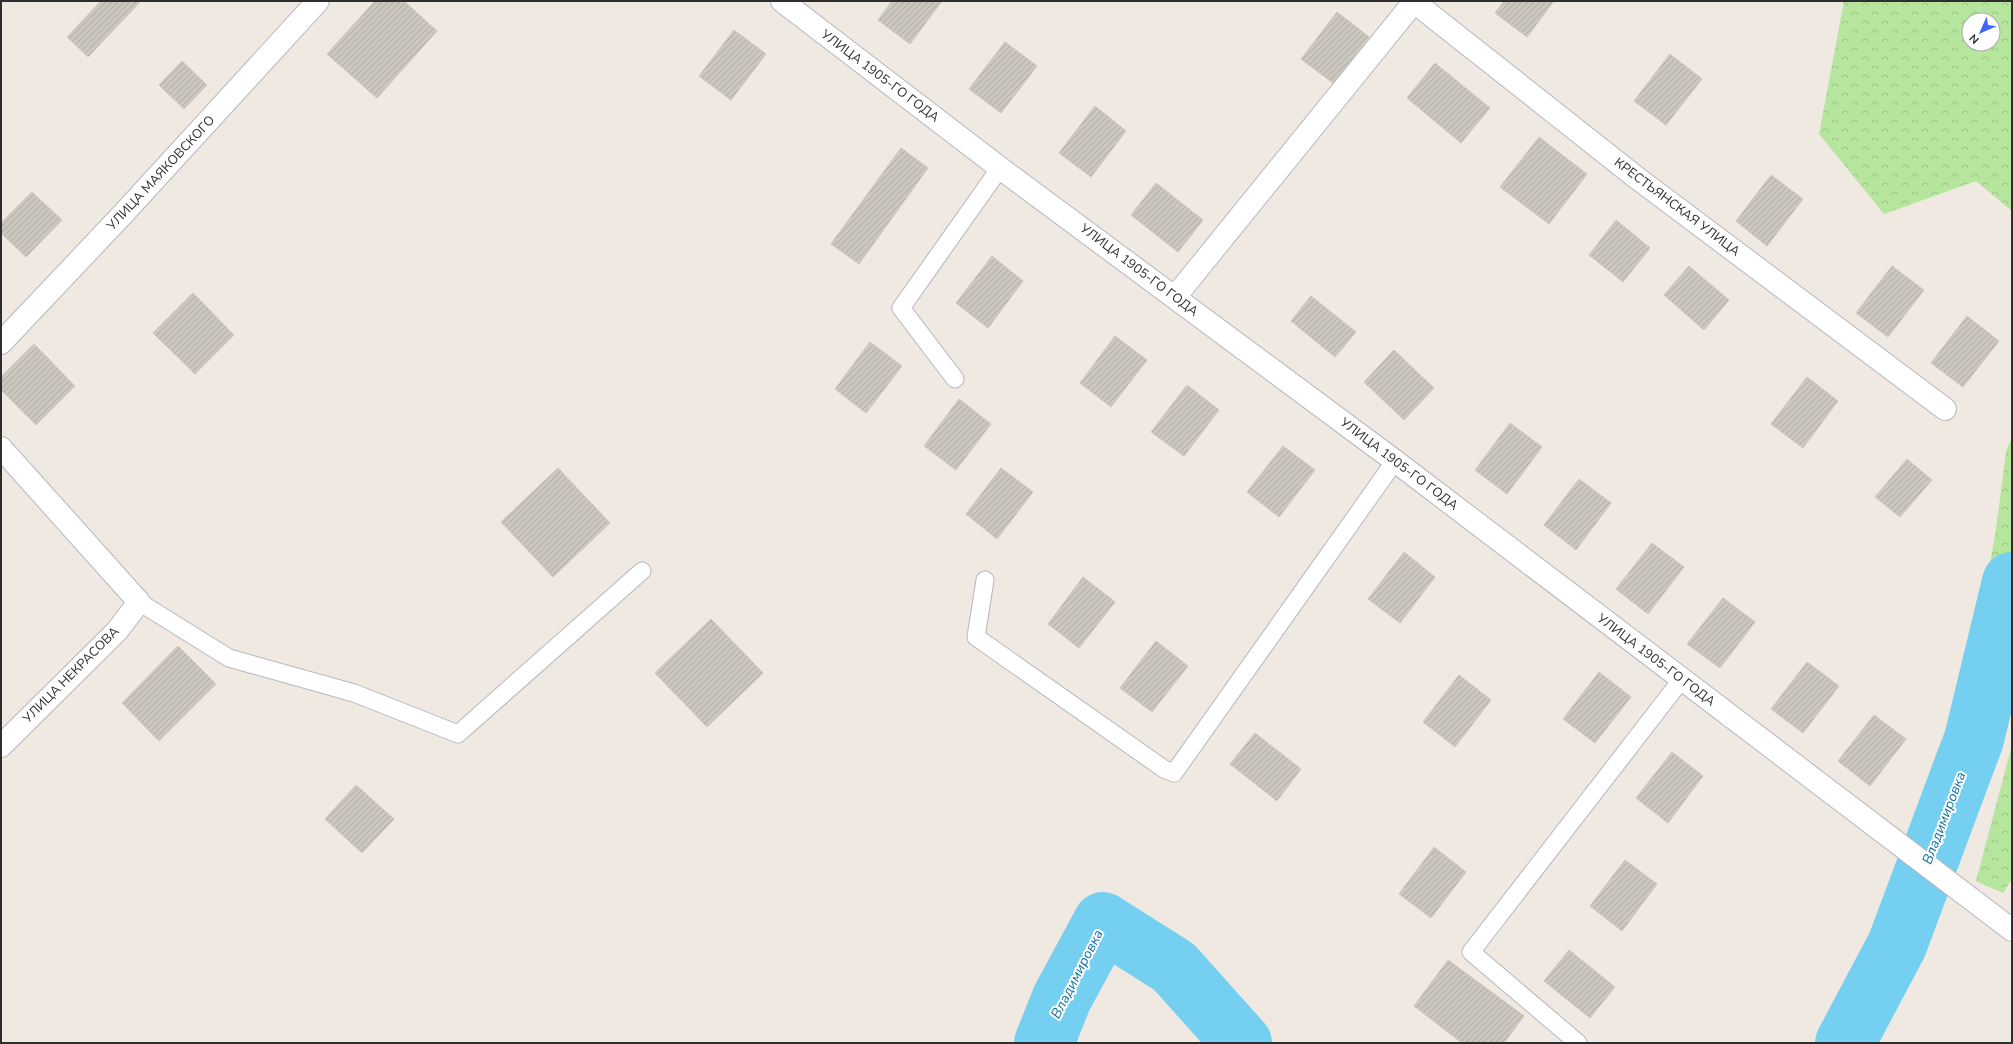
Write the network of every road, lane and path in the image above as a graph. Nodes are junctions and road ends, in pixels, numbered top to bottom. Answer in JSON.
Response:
{"nodes":[{"id":1,"x":318,"y":1,"type":"edge"},
{"id":2,"x":782,"y":1,"type":"edge"},
{"id":3,"x":1414,"y":1,"type":"edge"},
{"id":4,"x":1000,"y":168,"type":"junction"},
{"id":5,"x":1175,"y":297,"type":"junction"},
{"id":6,"x":1,"y":343,"type":"edge"},
{"id":7,"x":955,"y":379,"type":"dead end"},
{"id":8,"x":1945,"y":409,"type":"dead end"},
{"id":9,"x":1,"y":448,"type":"edge"},
{"id":10,"x":1395,"y":461,"type":"junction"},
{"id":11,"x":642,"y":571,"type":"dead end"},
{"id":12,"x":985,"y":580,"type":"dead end"},
{"id":13,"x":139,"y":602,"type":"junction"},
{"id":14,"x":1682,"y":679,"type":"junction"},
{"id":15,"x":1,"y":746,"type":"edge"},
{"id":16,"x":2012,"y":930,"type":"edge"},
{"id":17,"x":1578,"y":1043,"type":"edge"}],
"edges":[{"from":1,"to":6,"type":"street","name":"УЛИЦА МАЯКОВСКОГО"},
{"from":2,"to":4,"type":"street","name":"УЛИЦА 1905-ГО ГОДА"},
{"from":3,"to":5,"type":"street"},
{"from":3,"to":8,"type":"street","name":"КРЕСТЬЯНСКАЯ УЛИЦА"},
{"from":4,"to":5,"type":"street","name":"УЛИЦА 1905-ГО ГОДА"},
{"from":4,"to":7,"type":"lane"},
{"from":5,"to":10,"type":"street","name":"УЛИЦА 1905-ГО ГОДА"},
{"from":9,"to":13,"type":"street"},
{"from":10,"to":12,"type":"lane"},
{"from":10,"to":14,"type":"street","name":"УЛИЦА 1905-ГО ГОДА"},
{"from":11,"to":13,"type":"lane"},
{"from":13,"to":15,"type":"street","name":"УЛИЦА НЕКРАСОВА"},
{"from":14,"to":16,"type":"street","name":"УЛИЦА 1905-ГО ГОДА"},
{"from":14,"to":17,"type":"lane"}]}
